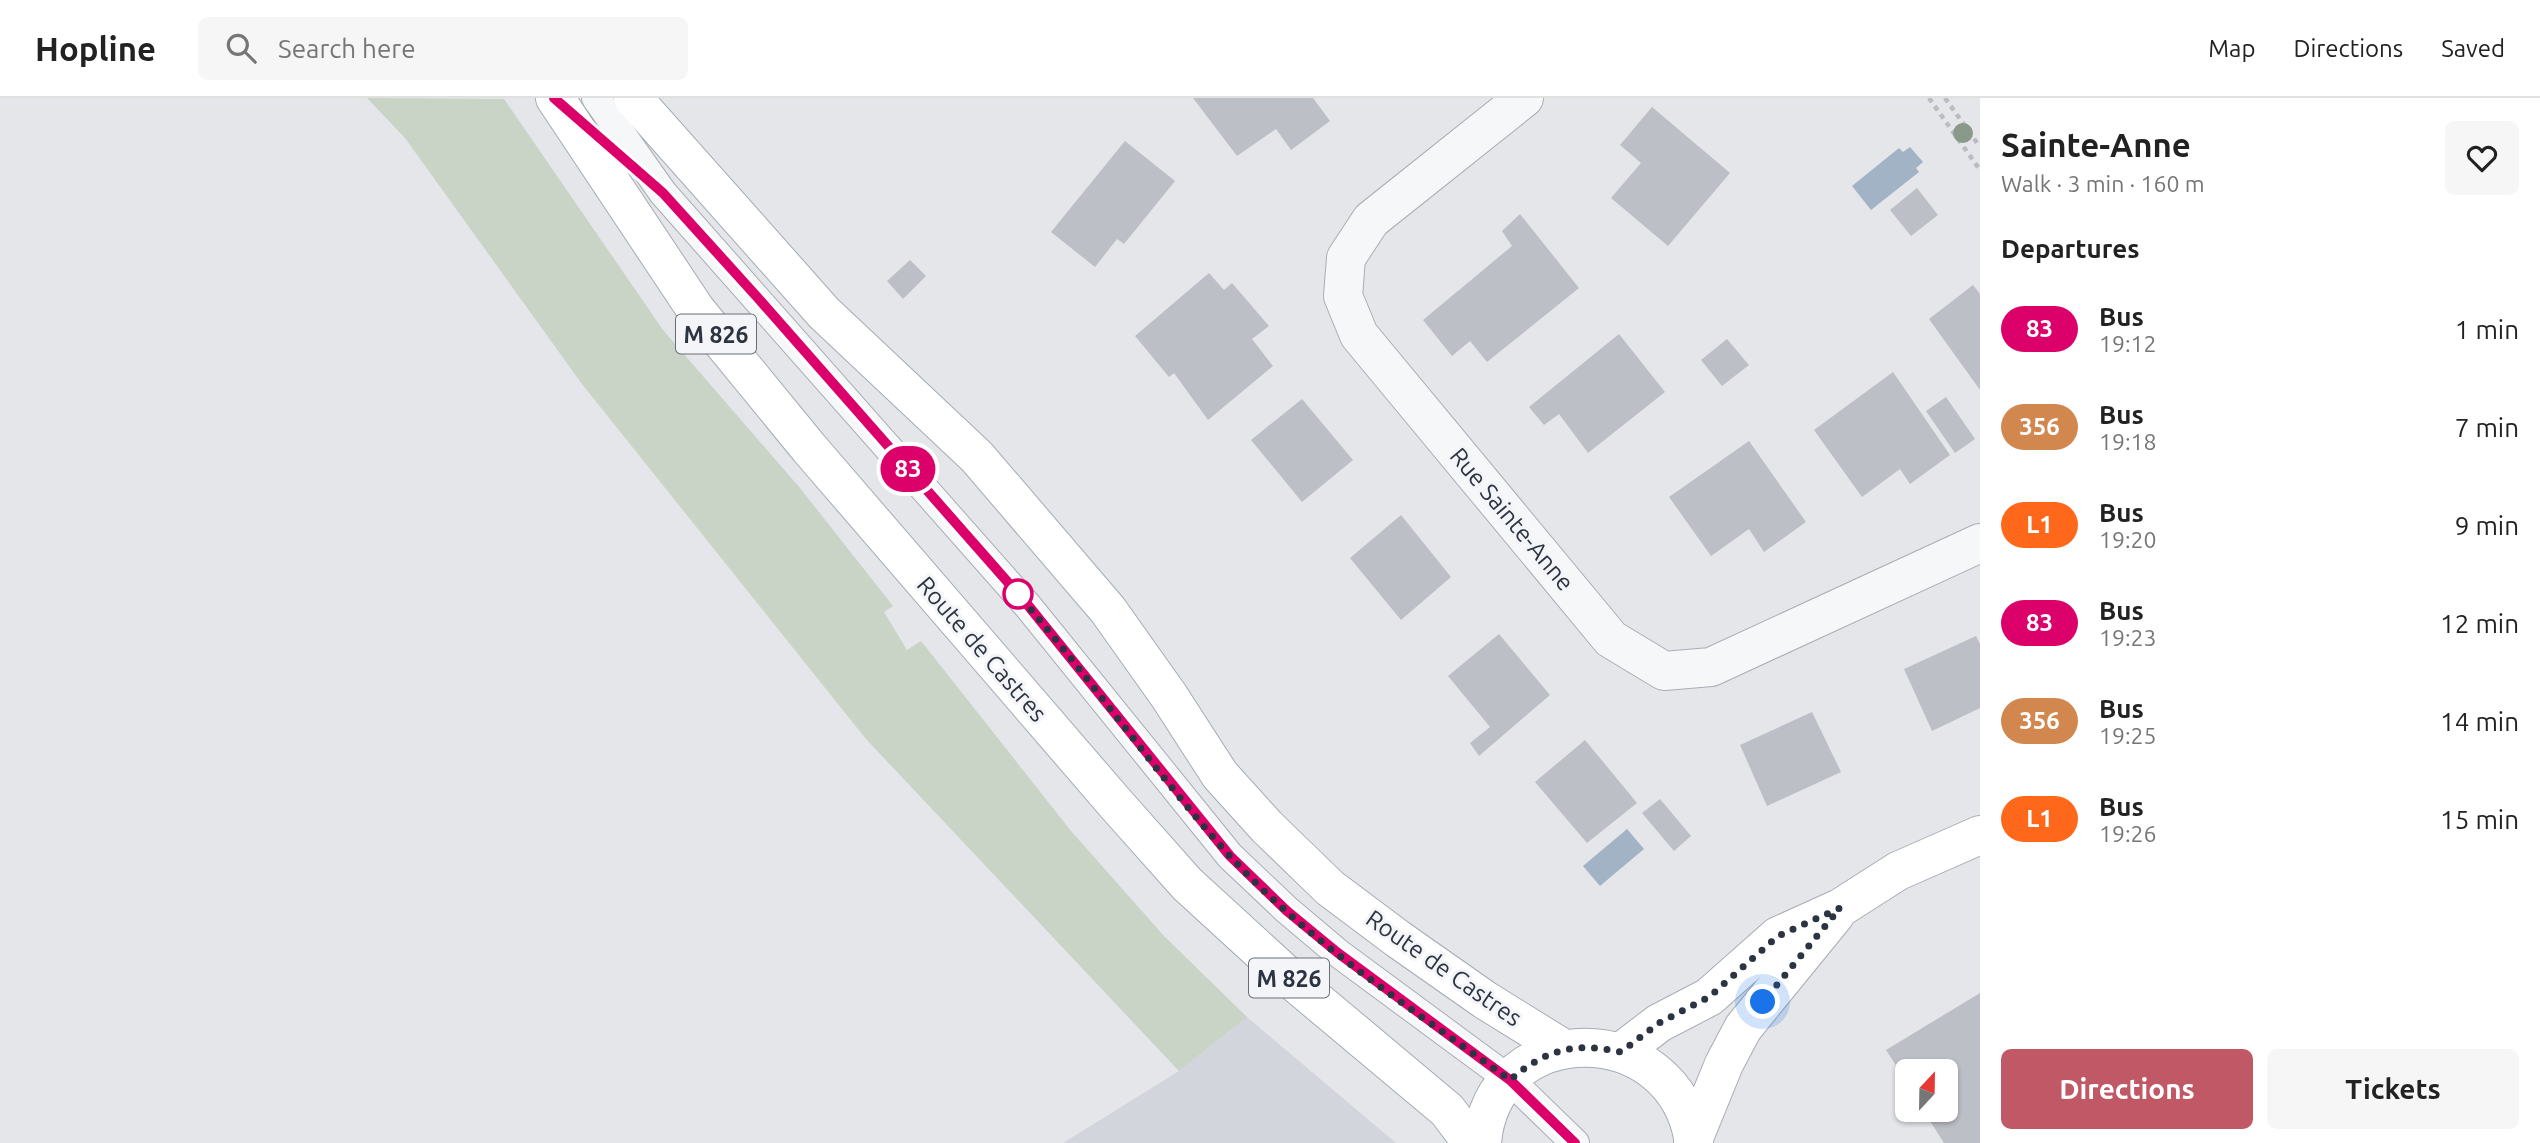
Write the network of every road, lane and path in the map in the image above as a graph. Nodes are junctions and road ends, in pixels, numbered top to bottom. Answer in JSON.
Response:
{"nodes":[{"id":1,"x":596,"y":98,"type":"edge"},
{"id":2,"x":634,"y":98,"type":"edge"},
{"id":3,"x":1524,"y":98,"type":"edge"},
{"id":4,"x":1929,"y":98,"type":"edge"},
{"id":5,"x":1945,"y":98,"type":"edge"},
{"id":6,"x":555,"y":99,"type":"edge"},
{"id":7,"x":1980,"y":147,"type":"edge"},
{"id":8,"x":1980,"y":170,"type":"edge"},
{"id":9,"x":663,"y":193,"type":"junction"},
{"id":10,"x":1980,"y":543,"type":"edge"},
{"id":11,"x":1980,"y":835,"type":"edge"},
{"id":12,"x":1840,"y":908,"type":"junction"},
{"id":13,"x":1564,"y":1049,"type":"junction"},
{"id":14,"x":1621,"y":1052,"type":"junction"},
{"id":15,"x":1510,"y":1080,"type":"junction"},
{"id":16,"x":1693,"y":1142,"type":"edge"},
{"id":17,"x":1472,"y":1143,"type":"edge"},
{"id":18,"x":1482,"y":1143,"type":"edge"},
{"id":19,"x":1575,"y":1143,"type":"edge"}],
"edges":[{"from":1,"to":9,"type":"lane"},
{"from":2,"to":13,"type":"main road","name":"Route de Castres"},
{"from":3,"to":10,"type":"street","name":"Rue Sainte-Anne"},
{"from":4,"to":8,"type":"path"},
{"from":5,"to":7,"type":"path"},
{"from":6,"to":9,"type":"lane"},
{"from":6,"to":17,"type":"main road","name":"Route de Castres","number":"M 826"},
{"from":9,"to":15,"type":"lane"},
{"from":11,"to":12,"type":"main road"},
{"from":12,"to":14,"type":"main road"},
{"from":12,"to":16,"type":"main road"},
{"from":13,"to":14,"type":"main road"},
{"from":13,"to":15,"type":"main road"},
{"from":14,"to":16,"type":"main road"},
{"from":15,"to":18,"type":"main road"},
{"from":15,"to":19,"type":"lane"}]}
